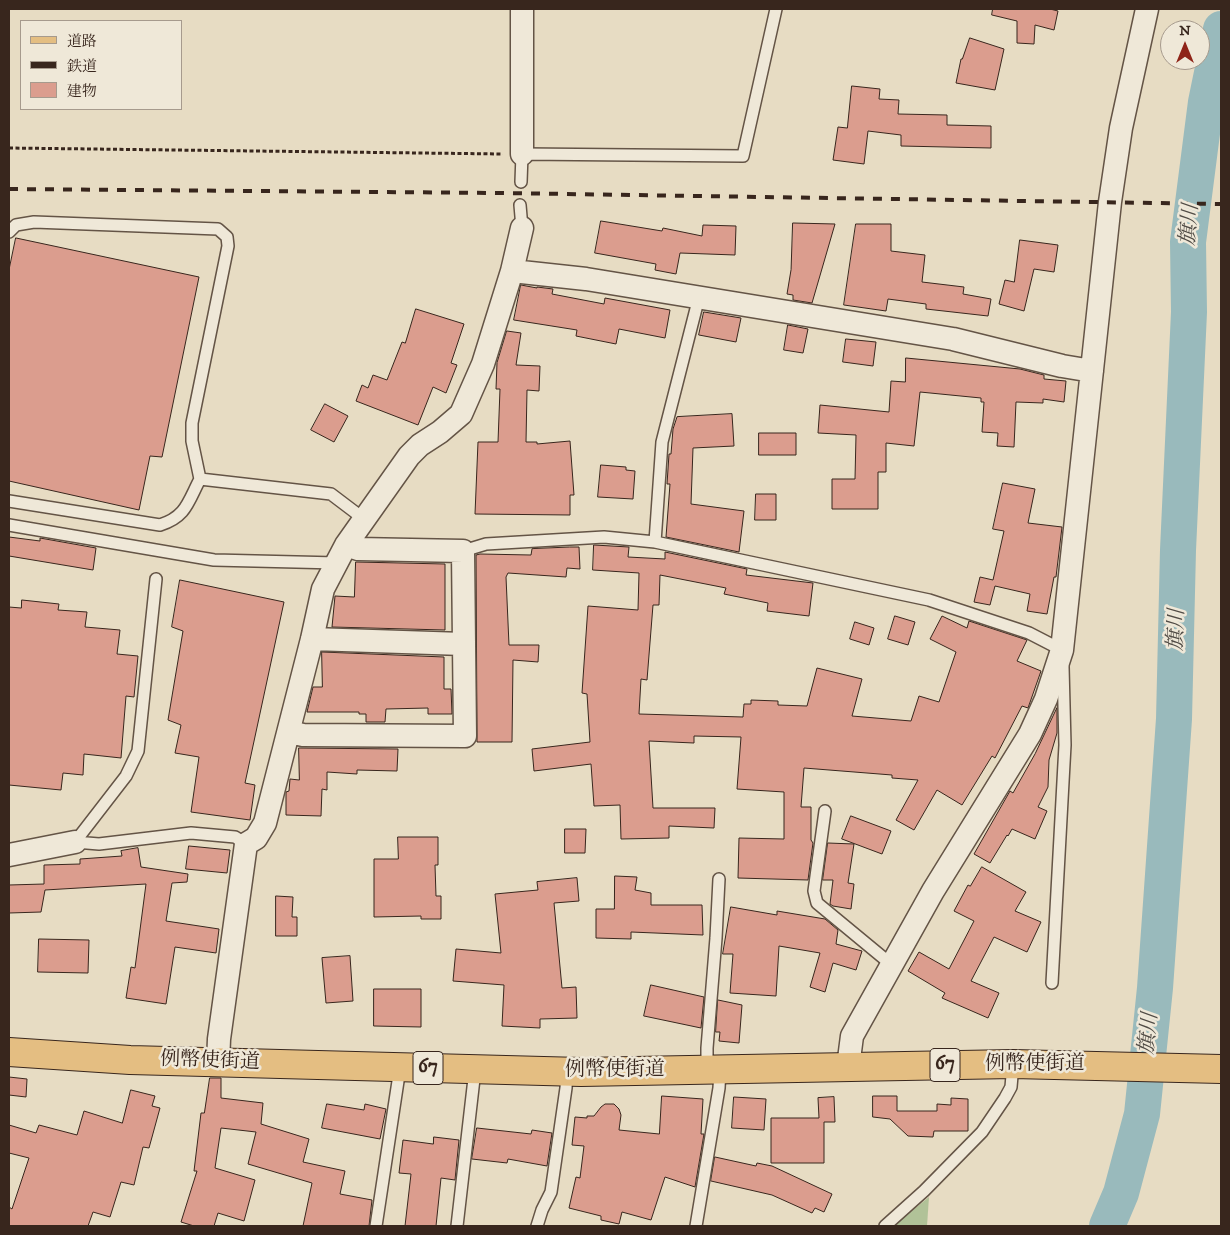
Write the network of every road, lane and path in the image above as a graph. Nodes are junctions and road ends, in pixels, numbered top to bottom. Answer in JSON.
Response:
{"nodes":[{"id":1,"x":522,"y":9,"type":"edge"},
{"id":2,"x":776,"y":9,"type":"edge"},
{"id":3,"x":1147,"y":9,"type":"edge"},
{"id":4,"x":9,"y":148,"type":"edge"},
{"id":5,"x":522,"y":154,"type":"junction"},
{"id":6,"x":521,"y":182,"type":"dead end"},
{"id":7,"x":520,"y":205,"type":"dead end"},
{"id":8,"x":522,"y":228,"type":"joint"},
{"id":9,"x":9,"y":232,"type":"edge"},
{"id":10,"x":512,"y":271,"type":"junction"},
{"id":11,"x":699,"y":297,"type":"junction"},
{"id":12,"x":1092,"y":371,"type":"junction"},
{"id":13,"x":200,"y":479,"type":"junction"},
{"id":14,"x":9,"y":501,"type":"edge"},
{"id":15,"x":364,"y":519,"type":"junction"},
{"id":16,"x":9,"y":525,"type":"edge"},
{"id":17,"x":655,"y":542,"type":"junction"},
{"id":18,"x":462,"y":551,"type":"junction"},
{"id":19,"x":342,"y":554,"type":"junction"},
{"id":20,"x":156,"y":579,"type":"dead end"},
{"id":21,"x":312,"y":639,"type":"junction"},
{"id":22,"x":463,"y":644,"type":"junction"},
{"id":23,"x":1062,"y":650,"type":"junction"},
{"id":24,"x":289,"y":732,"type":"junction"},
{"id":25,"x":825,"y":811,"type":"dead end"},
{"id":26,"x":75,"y":842,"type":"junction"},
{"id":27,"x":246,"y":844,"type":"junction"},
{"id":28,"x":9,"y":855,"type":"edge"},
{"id":29,"x":719,"y":879,"type":"dead end"},
{"id":30,"x":892,"y":966,"type":"junction"},
{"id":31,"x":1052,"y":983,"type":"dead end"},
{"id":32,"x":9,"y":1052,"type":"edge"},
{"id":33,"x":218,"y":1062,"type":"junction"},
{"id":34,"x":1013,"y":1064,"type":"junction"},
{"id":35,"x":848,"y":1067,"type":"junction"},
{"id":36,"x":400,"y":1068,"type":"junction"},
{"id":37,"x":1221,"y":1069,"type":"edge"},
{"id":38,"x":475,"y":1070,"type":"junction"},
{"id":39,"x":714,"y":1070,"type":"junction"},
{"id":40,"x":567,"y":1071,"type":"junction"},
{"id":41,"x":376,"y":1226,"type":"edge"},
{"id":42,"x":457,"y":1226,"type":"edge"},
{"id":43,"x":537,"y":1226,"type":"edge"},
{"id":44,"x":696,"y":1226,"type":"edge"},
{"id":45,"x":885,"y":1226,"type":"edge"}],
"edges":[{"from":1,"to":5,"type":"street"},
{"from":2,"to":5,"type":"lane"},
{"from":3,"to":12,"type":"street"},
{"from":4,"to":5,"type":"path"},
{"from":5,"to":6,"type":"lane"},
{"from":7,"to":8,"type":"lane"},
{"from":8,"to":10,"type":"street"},
{"from":9,"to":13,"type":"lane"},
{"from":10,"to":11,"type":"street"},
{"from":10,"to":15,"type":"street"},
{"from":11,"to":12,"type":"street"},
{"from":11,"to":17,"type":"lane"},
{"from":12,"to":23,"type":"street"},
{"from":13,"to":14,"type":"lane"},
{"from":13,"to":15,"type":"lane"},
{"from":15,"to":19,"type":"street"},
{"from":16,"to":19,"type":"lane"},
{"from":17,"to":18,"type":"lane"},
{"from":17,"to":23,"type":"lane"},
{"from":18,"to":19,"type":"street"},
{"from":18,"to":22,"type":"street"},
{"from":19,"to":21,"type":"street"},
{"from":20,"to":26,"type":"lane"},
{"from":21,"to":22,"type":"street"},
{"from":21,"to":24,"type":"street"},
{"from":22,"to":24,"type":"street"},
{"from":23,"to":30,"type":"street"},
{"from":23,"to":31,"type":"lane"},
{"from":24,"to":27,"type":"street"},
{"from":25,"to":30,"type":"lane"},
{"from":26,"to":27,"type":"lane"},
{"from":26,"to":28,"type":"street"},
{"from":27,"to":33,"type":"street"},
{"from":29,"to":39,"type":"lane"},
{"from":30,"to":35,"type":"street"},
{"from":32,"to":33,"type":"main road","name":"例幣使街道","number":"67"},
{"from":33,"to":36,"type":"main road","name":"例幣使街道","number":"67"},
{"from":34,"to":35,"type":"main road","name":"例幣使街道","number":"67"},
{"from":34,"to":37,"type":"main road","name":"例幣使街道","number":"67"},
{"from":34,"to":45,"type":"lane"},
{"from":35,"to":39,"type":"main road","name":"例幣使街道","number":"67"},
{"from":36,"to":38,"type":"main road","name":"例幣使街道","number":"67"},
{"from":36,"to":41,"type":"lane"},
{"from":38,"to":40,"type":"main road","name":"例幣使街道","number":"67"},
{"from":38,"to":42,"type":"lane"},
{"from":39,"to":40,"type":"main road","name":"例幣使街道","number":"67"},
{"from":39,"to":44,"type":"lane"},
{"from":40,"to":43,"type":"lane"}]}
